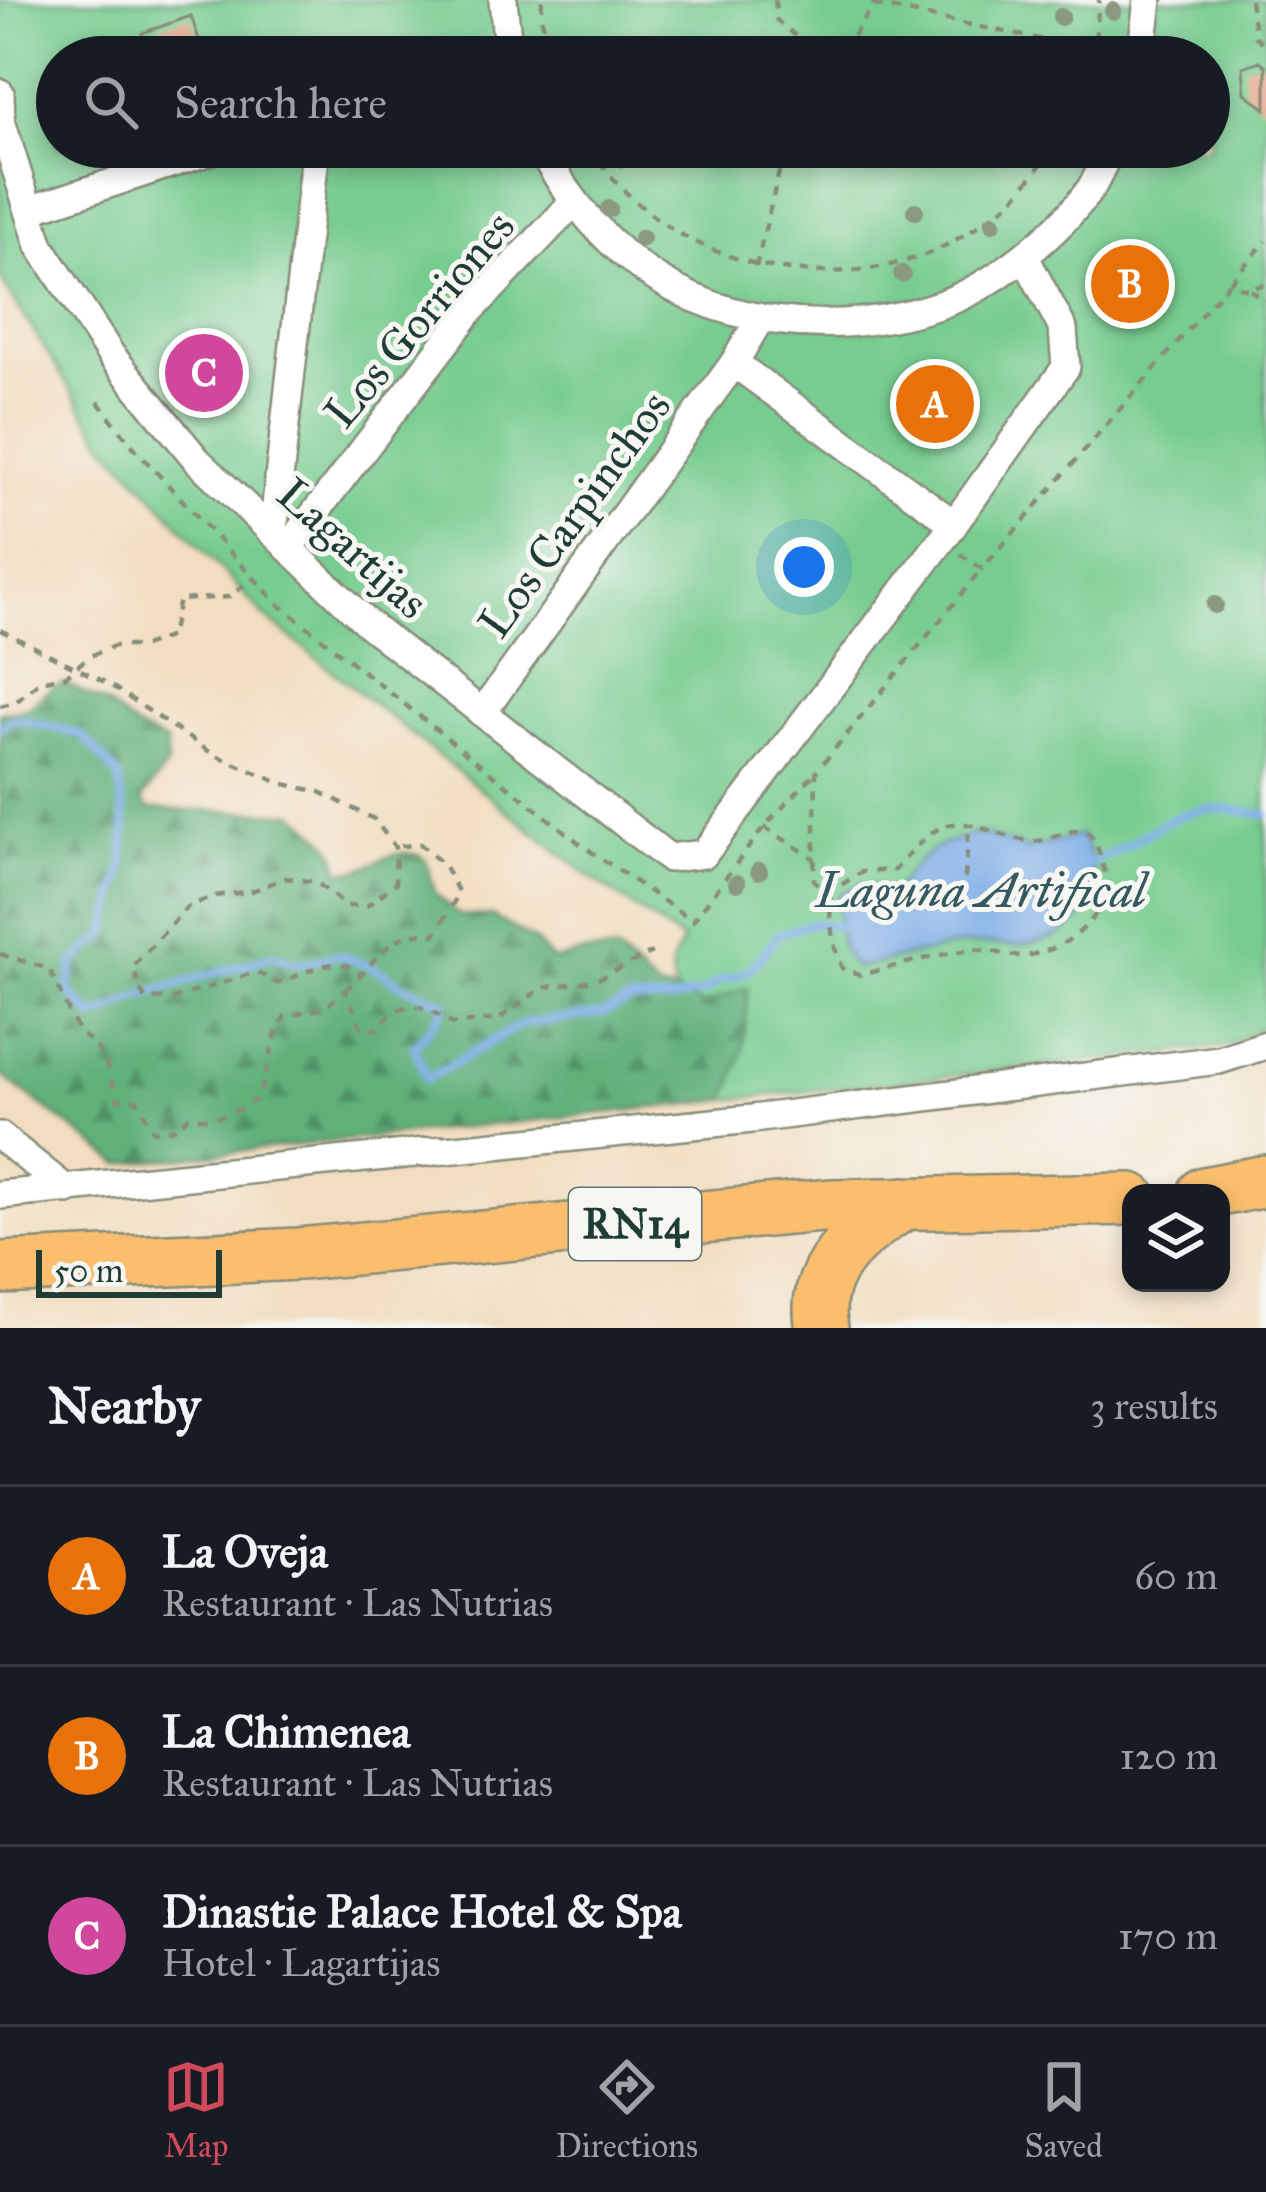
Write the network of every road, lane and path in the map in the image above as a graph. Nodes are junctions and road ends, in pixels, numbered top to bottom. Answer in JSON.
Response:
{"nodes":[{"id":1,"x":503,"y":0,"type":"edge"},
{"id":2,"x":542,"y":0,"type":"edge"},
{"id":3,"x":775,"y":0,"type":"edge"},
{"id":4,"x":1099,"y":0,"type":"edge"},
{"id":5,"x":1148,"y":0,"type":"edge"},
{"id":6,"x":1250,"y":0,"type":"edge"},
{"id":7,"x":873,"y":2,"type":"edge"},
{"id":8,"x":507,"y":36,"type":"edge"},
{"id":9,"x":546,"y":36,"type":"edge"},
{"id":10,"x":796,"y":36,"type":"edge"},
{"id":11,"x":853,"y":36,"type":"edge"},
{"id":12,"x":1018,"y":36,"type":"edge"},
{"id":13,"x":1096,"y":36,"type":"edge"},
{"id":14,"x":1144,"y":36,"type":"edge"},
{"id":15,"x":1266,"y":45,"type":"edge"},
{"id":16,"x":0,"y":93,"type":"edge"},
{"id":17,"x":158,"y":168,"type":"edge"},
{"id":18,"x":314,"y":168,"type":"edge"},
{"id":19,"x":551,"y":168,"type":"edge"},
{"id":20,"x":604,"y":168,"type":"edge"},
{"id":21,"x":780,"y":168,"type":"edge"},
{"id":22,"x":1037,"y":168,"type":"edge"},
{"id":23,"x":1101,"y":168,"type":"edge"},
{"id":24,"x":573,"y":203,"type":"junction"},
{"id":25,"x":29,"y":210,"type":"junction"},
{"id":26,"x":1266,"y":241,"type":"edge"},
{"id":27,"x":1025,"y":257,"type":"junction"},
{"id":28,"x":756,"y":267,"type":"junction"},
{"id":29,"x":1266,"y":283,"type":"edge"},
{"id":30,"x":1228,"y":284,"type":"junction"},
{"id":31,"x":1250,"y":290,"type":"junction"},
{"id":32,"x":1266,"y":300,"type":"edge"},
{"id":33,"x":760,"y":319,"type":"junction"},
{"id":34,"x":734,"y":363,"type":"junction"},
{"id":35,"x":947,"y":532,"type":"junction"},
{"id":36,"x":280,"y":540,"type":"junction"},
{"id":37,"x":982,"y":568,"type":"junction"},
{"id":38,"x":254,"y":578,"type":"dead end"},
{"id":39,"x":0,"y":630,"type":"edge"},
{"id":40,"x":77,"y":667,"type":"junction"},
{"id":41,"x":0,"y":706,"type":"edge"},
{"id":42,"x":482,"y":713,"type":"junction"},
{"id":43,"x":764,"y":827,"type":"dead end"},
{"id":44,"x":969,"y":827,"type":"junction"},
{"id":45,"x":394,"y":847,"type":"junction"},
{"id":46,"x":815,"y":860,"type":"junction"},
{"id":47,"x":832,"y":891,"type":"junction"},
{"id":48,"x":951,"y":900,"type":"dead end"},
{"id":49,"x":652,"y":952,"type":"dead end"},
{"id":50,"x":0,"y":954,"type":"edge"},
{"id":51,"x":362,"y":976,"type":"junction"},
{"id":52,"x":345,"y":990,"type":"junction"},
{"id":53,"x":1266,"y":1045,"type":"edge"},
{"id":54,"x":0,"y":1136,"type":"edge"},
{"id":55,"x":1266,"y":1181,"type":"edge"},
{"id":56,"x":1230,"y":1188,"type":"edge"},
{"id":57,"x":67,"y":1190,"type":"junction"},
{"id":58,"x":0,"y":1195,"type":"edge"},
{"id":59,"x":1122,"y":1198,"type":"edge"},
{"id":60,"x":1230,"y":1198,"type":"edge"},
{"id":61,"x":1266,"y":1198,"type":"edge"},
{"id":62,"x":905,"y":1203,"type":"junction"},
{"id":63,"x":0,"y":1268,"type":"edge"},
{"id":64,"x":823,"y":1328,"type":"edge"}],
"edges":[{"from":1,"to":8,"type":"street"},
{"from":2,"to":9,"type":"path"},
{"from":3,"to":10,"type":"path"},
{"from":4,"to":13,"type":"path"},
{"from":5,"to":14,"type":"street"},
{"from":6,"to":15,"type":"path"},
{"from":7,"to":11,"type":"path"},
{"from":7,"to":12,"type":"path"},
{"from":16,"to":25,"type":"street","name":"Lagartijas"},
{"from":17,"to":25,"type":"street"},
{"from":18,"to":36,"type":"street"},
{"from":19,"to":24,"type":"street"},
{"from":20,"to":28,"type":"path"},
{"from":21,"to":28,"type":"path"},
{"from":22,"to":28,"type":"path"},
{"from":23,"to":27,"type":"street"},
{"from":24,"to":33,"type":"street"},
{"from":24,"to":36,"type":"street","name":"Los Gorriones"},
{"from":25,"to":36,"type":"street","name":"Lagartijas"},
{"from":26,"to":30,"type":"path"},
{"from":27,"to":33,"type":"street"},
{"from":27,"to":35,"type":"street"},
{"from":29,"to":31,"type":"path"},
{"from":30,"to":31,"type":"path"},
{"from":30,"to":37,"type":"path"},
{"from":31,"to":32,"type":"path"},
{"from":33,"to":34,"type":"street","name":"Los Carpinchos"},
{"from":34,"to":35,"type":"street"},
{"from":34,"to":42,"type":"street","name":"Los Carpinchos"},
{"from":35,"to":37,"type":"path"},
{"from":35,"to":42,"type":"street","name":"Lagartijas"},
{"from":36,"to":42,"type":"street","name":"Lagartijas"},
{"from":37,"to":46,"type":"path"},
{"from":38,"to":40,"type":"path"},
{"from":39,"to":40,"type":"path"},
{"from":40,"to":41,"type":"path"},
{"from":40,"to":45,"type":"path"},
{"from":43,"to":46,"type":"path"},
{"from":44,"to":47,"type":"path"},
{"from":44,"to":47,"type":"path"},
{"from":44,"to":48,"type":"path"},
{"from":45,"to":51,"type":"path"},
{"from":45,"to":51,"type":"path"},
{"from":46,"to":47,"type":"path"},
{"from":49,"to":52,"type":"path"},
{"from":50,"to":52,"type":"path"},
{"from":51,"to":52,"type":"path"},
{"from":53,"to":57,"type":"street"},
{"from":54,"to":57,"type":"street"},
{"from":55,"to":56,"type":"highway"},
{"from":57,"to":58,"type":"street"},
{"from":59,"to":62,"type":"highway","number":"RN14"},
{"from":60,"to":61,"type":"highway"},
{"from":62,"to":63,"type":"highway","number":"RN14"},
{"from":62,"to":64,"type":"highway"}]}
